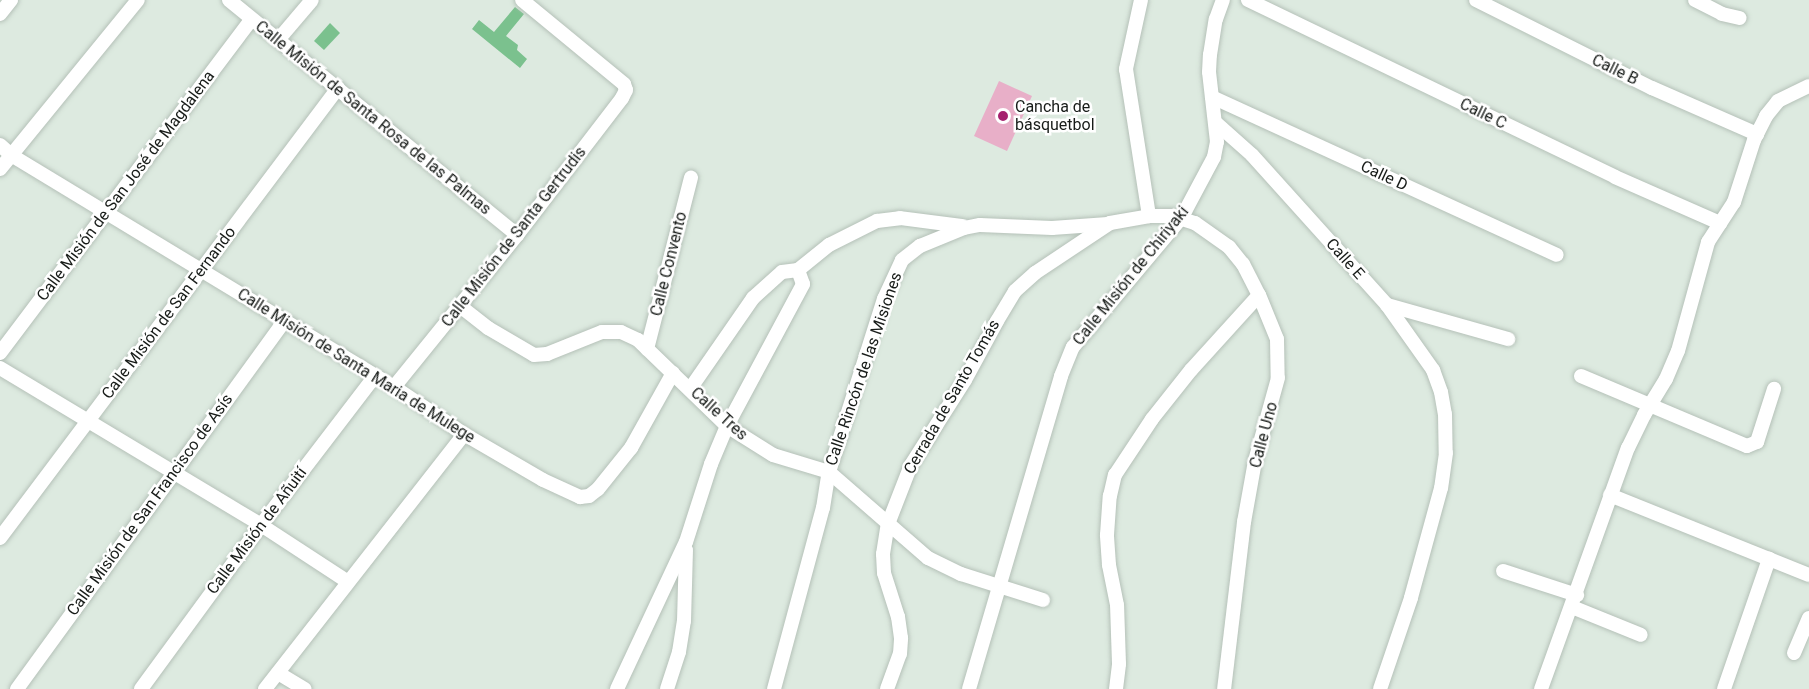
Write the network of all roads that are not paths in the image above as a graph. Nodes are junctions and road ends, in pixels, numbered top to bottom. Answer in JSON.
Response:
{"nodes":[{"id":1,"x":11,"y":0,"type":"edge"},
{"id":2,"x":138,"y":0,"type":"edge"},
{"id":3,"x":229,"y":0,"type":"edge"},
{"id":4,"x":312,"y":0,"type":"edge"},
{"id":5,"x":522,"y":0,"type":"edge"},
{"id":6,"x":1141,"y":0,"type":"edge"},
{"id":7,"x":1223,"y":0,"type":"edge"},
{"id":8,"x":1248,"y":0,"type":"edge"},
{"id":9,"x":1476,"y":0,"type":"edge"},
{"id":10,"x":1695,"y":0,"type":"edge"},
{"id":11,"x":0,"y":14,"type":"edge"},
{"id":12,"x":1740,"y":18,"type":"dead end"},
{"id":13,"x":252,"y":19,"type":"junction"},
{"id":14,"x":278,"y":40,"type":"junction"},
{"id":15,"x":1809,"y":86,"type":"edge"},
{"id":16,"x":338,"y":88,"type":"junction"},
{"id":17,"x":1212,"y":97,"type":"junction"},
{"id":18,"x":1216,"y":123,"type":"junction"},
{"id":19,"x":1757,"y":134,"type":"junction"},
{"id":20,"x":0,"y":145,"type":"edge"},
{"id":21,"x":11,"y":155,"type":"junction"},
{"id":22,"x":0,"y":169,"type":"edge"},
{"id":23,"x":691,"y":178,"type":"dead end"},
{"id":24,"x":107,"y":213,"type":"junction"},
{"id":25,"x":1149,"y":216,"type":"junction"},
{"id":26,"x":1182,"y":217,"type":"junction"},
{"id":27,"x":1720,"y":223,"type":"junction"},
{"id":28,"x":1110,"y":224,"type":"junction"},
{"id":29,"x":969,"y":227,"type":"junction"},
{"id":30,"x":517,"y":235,"type":"junction"},
{"id":31,"x":1557,"y":255,"type":"dead end"},
{"id":32,"x":200,"y":270,"type":"junction"},
{"id":33,"x":798,"y":270,"type":"junction"},
{"id":34,"x":1259,"y":295,"type":"junction"},
{"id":35,"x":1387,"y":305,"type":"junction"},
{"id":36,"x":460,"y":306,"type":"junction"},
{"id":37,"x":284,"y":321,"type":"junction"},
{"id":38,"x":1508,"y":339,"type":"dead end"},
{"id":39,"x":647,"y":349,"type":"junction"},
{"id":40,"x":0,"y":353,"type":"edge"},
{"id":41,"x":0,"y":368,"type":"edge"},
{"id":42,"x":673,"y":373,"type":"junction"},
{"id":43,"x":375,"y":376,"type":"junction"},
{"id":44,"x":1581,"y":376,"type":"dead end"},
{"id":45,"x":394,"y":387,"type":"junction"},
{"id":46,"x":690,"y":389,"type":"junction"},
{"id":47,"x":1774,"y":389,"type":"dead end"},
{"id":48,"x":1650,"y":406,"type":"junction"},
{"id":49,"x":88,"y":421,"type":"junction"},
{"id":50,"x":727,"y":426,"type":"junction"},
{"id":51,"x":464,"y":434,"type":"junction"},
{"id":52,"x":174,"y":472,"type":"junction"},
{"id":53,"x":829,"y":472,"type":"junction"},
{"id":54,"x":1610,"y":495,"type":"junction"},
{"id":55,"x":888,"y":524,"type":"junction"},
{"id":56,"x":261,"y":525,"type":"junction"},
{"id":57,"x":0,"y":538,"type":"edge"},
{"id":58,"x":686,"y":542,"type":"junction"},
{"id":59,"x":1769,"y":559,"type":"junction"},
{"id":60,"x":1503,"y":571,"type":"dead end"},
{"id":61,"x":1809,"y":575,"type":"edge"},
{"id":62,"x":348,"y":582,"type":"junction"},
{"id":63,"x":1001,"y":585,"type":"junction"},
{"id":64,"x":1043,"y":600,"type":"dead end"},
{"id":65,"x":1575,"y":601,"type":"junction"},
{"id":66,"x":1809,"y":618,"type":"edge"},
{"id":67,"x":1641,"y":635,"type":"dead end"},
{"id":68,"x":1794,"y":653,"type":"dead end"},
{"id":69,"x":278,"y":673,"type":"junction"},
{"id":70,"x":17,"y":689,"type":"edge"},
{"id":71,"x":141,"y":689,"type":"edge"},
{"id":72,"x":265,"y":689,"type":"edge"},
{"id":73,"x":305,"y":689,"type":"edge"},
{"id":74,"x":617,"y":689,"type":"edge"},
{"id":75,"x":667,"y":689,"type":"edge"},
{"id":76,"x":774,"y":689,"type":"edge"},
{"id":77,"x":887,"y":689,"type":"edge"},
{"id":78,"x":969,"y":689,"type":"edge"},
{"id":79,"x":1116,"y":689,"type":"edge"},
{"id":80,"x":1224,"y":689,"type":"edge"},
{"id":81,"x":1380,"y":689,"type":"edge"},
{"id":82,"x":1541,"y":689,"type":"edge"},
{"id":83,"x":1724,"y":689,"type":"edge"}],
"edges":[{"from":1,"to":11,"type":"street"},
{"from":2,"to":21,"type":"street"},
{"from":3,"to":13,"type":"street","name":"Calle Misión de Santa Rosa de las Palmas"},
{"from":4,"to":14,"type":"street"},
{"from":5,"to":30,"type":"street","name":"Calle Misión de Santa Gertrudis"},
{"from":6,"to":25,"type":"street"},
{"from":7,"to":17,"type":"street","name":"Calle Misión de Chiriyaki"},
{"from":8,"to":27,"type":"street","name":"Calle C"},
{"from":9,"to":19,"type":"street","name":"Calle B"},
{"from":10,"to":12,"type":"street"},
{"from":13,"to":14,"type":"street","name":"Calle Misión de Santa Rosa de las Palmas"},
{"from":13,"to":24,"type":"street","name":"Calle Misión de San José de Magdalena"},
{"from":14,"to":16,"type":"street","name":"Calle Misión de Santa Rosa de las Palmas"},
{"from":15,"to":19,"type":"street"},
{"from":16,"to":30,"type":"street","name":"Calle Misión de Santa Rosa de las Palmas"},
{"from":16,"to":32,"type":"street","name":"Calle Misión de San Fernando"},
{"from":17,"to":18,"type":"street","name":"Calle Misión de Chiriyaki"},
{"from":17,"to":31,"type":"street","name":"Calle D"},
{"from":18,"to":26,"type":"street","name":"Calle Misión de Chiriyaki"},
{"from":18,"to":35,"type":"street","name":"Calle E"},
{"from":19,"to":27,"type":"street"},
{"from":20,"to":21,"type":"street","name":"Calle Misión de Santa Maria de Mulege"},
{"from":21,"to":22,"type":"street"},
{"from":21,"to":24,"type":"street","name":"Calle Misión de Santa Maria de Mulege"},
{"from":23,"to":39,"type":"street","name":"Calle Convento"},
{"from":24,"to":32,"type":"street","name":"Calle Misión de Santa Maria de Mulege"},
{"from":24,"to":40,"type":"street","name":"Calle Misión de San José de Magdalena"},
{"from":25,"to":26,"type":"street","name":"Cerrada de Santo Tomás"},
{"from":25,"to":28,"type":"street","name":"Cerrada de Santo Tomás"},
{"from":26,"to":34,"type":"street","name":"Calle Uno"},
{"from":26,"to":63,"type":"street","name":"Calle Misión de Chiriyaki"},
{"from":27,"to":48,"type":"street"},
{"from":28,"to":29,"type":"street","name":"Calle Rincón de las Misiones"},
{"from":28,"to":55,"type":"street","name":"Cerrada de Santo Tomás"},
{"from":29,"to":33,"type":"street"},
{"from":29,"to":53,"type":"street","name":"Calle Rincón de las Misiones"},
{"from":30,"to":36,"type":"street","name":"Calle Misión de Santa Gertrudis"},
{"from":32,"to":37,"type":"street","name":"Calle Misión de Santa Maria de Mulege"},
{"from":32,"to":49,"type":"street","name":"Calle Misión de San Fernando"},
{"from":33,"to":46,"type":"street"},
{"from":33,"to":50,"type":"street"},
{"from":34,"to":79,"type":"street"},
{"from":34,"to":80,"type":"street","name":"Calle Uno"},
{"from":35,"to":38,"type":"street"},
{"from":35,"to":81,"type":"street","name":"Calle E"},
{"from":36,"to":39,"type":"street","name":"Calle Tres"},
{"from":36,"to":45,"type":"street","name":"Calle Misión de Santa Gertrudis"},
{"from":37,"to":43,"type":"street","name":"Calle Misión de Santa Maria de Mulege"},
{"from":37,"to":52,"type":"street","name":"Calle Misión de San Francisco de Asís"},
{"from":39,"to":42,"type":"street","name":"Calle Tres"},
{"from":41,"to":49,"type":"street"},
{"from":42,"to":46,"type":"street","name":"Calle Tres"},
{"from":42,"to":51,"type":"street","name":"Calle Misión de Santa Maria de Mulege"},
{"from":43,"to":45,"type":"street","name":"Calle Misión de Santa Maria de Mulege"},
{"from":43,"to":56,"type":"street","name":"Calle Misión de Añuití"},
{"from":44,"to":48,"type":"street"},
{"from":45,"to":51,"type":"street","name":"Calle Misión de Santa Maria de Mulege"},
{"from":46,"to":50,"type":"street","name":"Calle Tres"},
{"from":47,"to":48,"type":"street"},
{"from":48,"to":54,"type":"street"},
{"from":49,"to":52,"type":"street"},
{"from":49,"to":57,"type":"street","name":"Calle Misión de San Fernando"},
{"from":50,"to":53,"type":"street","name":"Calle Tres"},
{"from":50,"to":58,"type":"street"},
{"from":51,"to":62,"type":"street"},
{"from":52,"to":56,"type":"street"},
{"from":52,"to":70,"type":"street","name":"Calle Misión de San Francisco de Asís"},
{"from":53,"to":55,"type":"street","name":"Calle Tres"},
{"from":53,"to":76,"type":"street","name":"Calle Rincón de las Misiones"},
{"from":54,"to":59,"type":"street"},
{"from":54,"to":65,"type":"street"},
{"from":55,"to":63,"type":"street","name":"Calle Tres"},
{"from":55,"to":77,"type":"street","name":"Cerrada de Santo Tomás"},
{"from":56,"to":62,"type":"street"},
{"from":56,"to":71,"type":"street","name":"Calle Misión de Añuití"},
{"from":58,"to":74,"type":"street"},
{"from":58,"to":75,"type":"street"},
{"from":59,"to":61,"type":"street"},
{"from":59,"to":83,"type":"street"},
{"from":60,"to":65,"type":"street"},
{"from":62,"to":69,"type":"street"},
{"from":63,"to":64,"type":"street","name":"Calle Tres"},
{"from":63,"to":78,"type":"street","name":"Calle Misión de Chiriyaki"},
{"from":65,"to":67,"type":"street"},
{"from":65,"to":82,"type":"street"},
{"from":66,"to":68,"type":"street"},
{"from":69,"to":72,"type":"street"},
{"from":69,"to":73,"type":"street"}]}
